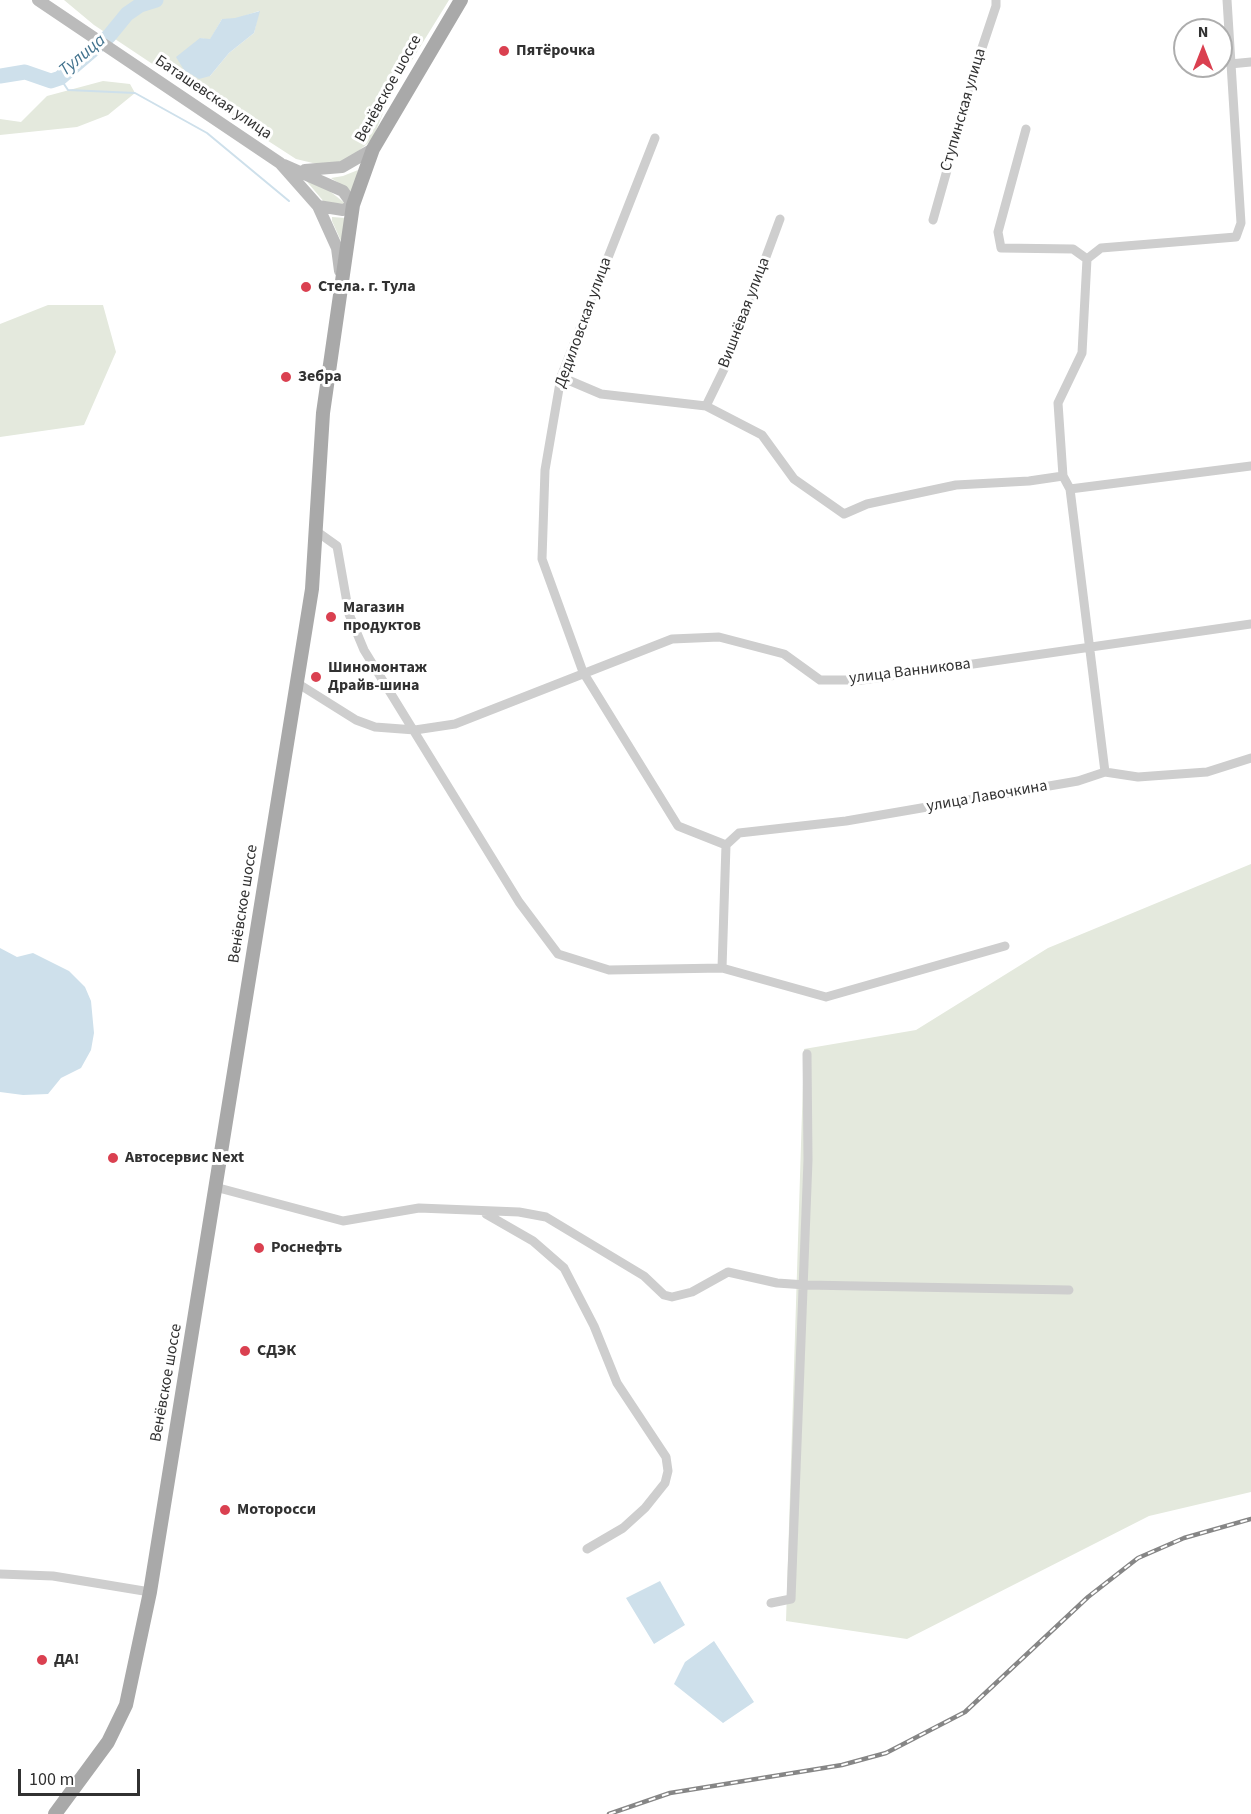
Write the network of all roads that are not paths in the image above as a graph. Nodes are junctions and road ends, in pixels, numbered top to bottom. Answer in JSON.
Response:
{"nodes":[{"id":1,"x":38,"y":0,"type":"edge"},
{"id":2,"x":461,"y":0,"type":"edge"},
{"id":3,"x":996,"y":0,"type":"edge"},
{"id":4,"x":1227,"y":0,"type":"edge"},
{"id":5,"x":1228,"y":18,"type":"edge"},
{"id":6,"x":1251,"y":62,"type":"edge"},
{"id":7,"x":1233,"y":64,"type":"edge"},
{"id":8,"x":1231,"y":78,"type":"edge"},
{"id":9,"x":1026,"y":129,"type":"dead end"},
{"id":10,"x":655,"y":138,"type":"dead end"},
{"id":11,"x":373,"y":148,"type":"junction"},
{"id":12,"x":280,"y":163,"type":"junction"},
{"id":13,"x":297,"y":169,"type":"junction"},
{"id":14,"x":353,"y":205,"type":"junction"},
{"id":15,"x":318,"y":206,"type":"junction"},
{"id":16,"x":780,"y":219,"type":"dead end"},
{"id":17,"x":933,"y":220,"type":"dead end"},
{"id":18,"x":1087,"y":259,"type":"junction"},
{"id":19,"x":341,"y":286,"type":"junction"},
{"id":20,"x":561,"y":377,"type":"junction"},
{"id":21,"x":706,"y":405,"type":"junction"},
{"id":22,"x":1251,"y":466,"type":"edge"},
{"id":23,"x":1063,"y":476,"type":"junction"},
{"id":24,"x":1070,"y":489,"type":"junction"},
{"id":25,"x":316,"y":531,"type":"junction"},
{"id":26,"x":1251,"y":624,"type":"edge"},
{"id":27,"x":1088,"y":647,"type":"junction"},
{"id":28,"x":583,"y":672,"type":"junction"},
{"id":29,"x":297,"y":683,"type":"junction"},
{"id":30,"x":415,"y":730,"type":"junction"},
{"id":31,"x":1251,"y":758,"type":"edge"},
{"id":32,"x":1105,"y":772,"type":"junction"},
{"id":33,"x":726,"y":844,"type":"junction"},
{"id":34,"x":1005,"y":946,"type":"dead end"},
{"id":35,"x":722,"y":968,"type":"junction"},
{"id":36,"x":807,"y":1054,"type":"dead end"},
{"id":37,"x":215,"y":1186,"type":"junction"},
{"id":38,"x":481,"y":1212,"type":"junction"},
{"id":39,"x":803,"y":1284,"type":"junction"},
{"id":40,"x":1069,"y":1290,"type":"dead end"},
{"id":41,"x":587,"y":1550,"type":"dead end"},
{"id":42,"x":0,"y":1574,"type":"edge"},
{"id":43,"x":150,"y":1592,"type":"junction"},
{"id":44,"x":771,"y":1603,"type":"dead end"},
{"id":45,"x":55,"y":1814,"type":"edge"}],
"edges":[{"from":1,"to":12,"type":"main road","name":"Баташевская улица"},
{"from":2,"to":11,"type":"main road","name":"Венёвское шоссе"},
{"from":3,"to":17,"type":"street","name":"Ступинская улица"},
{"from":4,"to":5,"type":"street"},
{"from":6,"to":7,"type":"street"},
{"from":8,"to":18,"type":"street"},
{"from":9,"to":18,"type":"street"},
{"from":10,"to":20,"type":"street","name":"Дедиловская улица"},
{"from":11,"to":13,"type":"main road"},
{"from":11,"to":14,"type":"main road","name":"Венёвское шоссе"},
{"from":12,"to":13,"type":"main road"},
{"from":12,"to":15,"type":"main road"},
{"from":13,"to":14,"type":"main road"},
{"from":14,"to":15,"type":"main road"},
{"from":14,"to":19,"type":"main road","name":"Венёвское шоссе"},
{"from":15,"to":19,"type":"main road"},
{"from":16,"to":21,"type":"street","name":"Вишнёвая улица"},
{"from":18,"to":23,"type":"street"},
{"from":19,"to":25,"type":"main road","name":"Венёвское шоссе"},
{"from":20,"to":21,"type":"street"},
{"from":20,"to":28,"type":"street","name":"Дедиловская улица"},
{"from":21,"to":23,"type":"street"},
{"from":22,"to":24,"type":"street"},
{"from":23,"to":24,"type":"street"},
{"from":24,"to":27,"type":"street"},
{"from":25,"to":29,"type":"main road","name":"Венёвское шоссе"},
{"from":25,"to":30,"type":"street"},
{"from":26,"to":27,"type":"street","name":"улица Ванникова"},
{"from":27,"to":28,"type":"street","name":"улица Ванникова"},
{"from":27,"to":32,"type":"street"},
{"from":28,"to":30,"type":"street","name":"улица Ванникова"},
{"from":28,"to":33,"type":"street","name":"Дедиловская улица"},
{"from":29,"to":30,"type":"street","name":"улица Ванникова"},
{"from":29,"to":37,"type":"main road","name":"Венёвское шоссе"},
{"from":30,"to":35,"type":"street"},
{"from":31,"to":32,"type":"street","name":"улица Лавочкина"},
{"from":32,"to":33,"type":"street","name":"улица Лавочкина"},
{"from":33,"to":35,"type":"street"},
{"from":34,"to":35,"type":"street"},
{"from":36,"to":39,"type":"street"},
{"from":37,"to":38,"type":"street"},
{"from":37,"to":43,"type":"main road","name":"Венёвское шоссе"},
{"from":38,"to":39,"type":"street"},
{"from":38,"to":41,"type":"street"},
{"from":39,"to":40,"type":"street"},
{"from":39,"to":44,"type":"street"},
{"from":42,"to":43,"type":"street"},
{"from":43,"to":45,"type":"main road","name":"Венёвское шоссе"}]}
